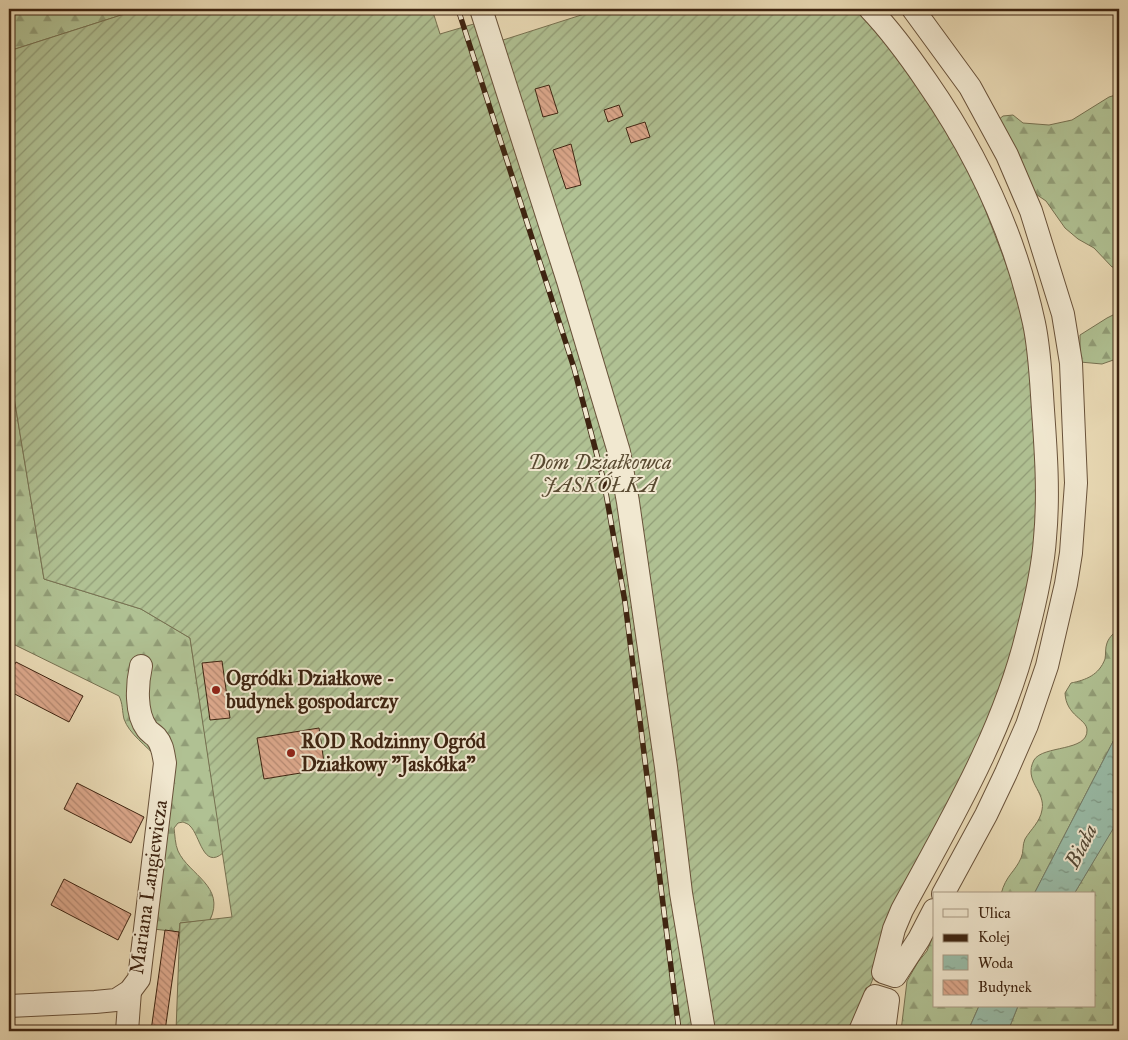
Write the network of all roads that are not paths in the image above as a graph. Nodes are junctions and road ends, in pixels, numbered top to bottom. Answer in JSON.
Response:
{"nodes":[{"id":1,"x":481,"y":9,"type":"edge"},
{"id":2,"x":870,"y":9,"type":"edge"},
{"id":3,"x":913,"y":9,"type":"edge"},
{"id":4,"x":141,"y":666,"type":"dead end"},
{"id":5,"x":943,"y":892,"type":"edge"},
{"id":6,"x":933,"y":912,"type":"edge"},
{"id":7,"x":890,"y":971,"type":"junction"},
{"id":8,"x":130,"y":991,"type":"junction"},
{"id":9,"x":880,"y":1002,"type":"junction"},
{"id":10,"x":9,"y":1006,"type":"edge"},
{"id":11,"x":127,"y":1031,"type":"edge"},
{"id":12,"x":704,"y":1031,"type":"edge"},
{"id":13,"x":860,"y":1031,"type":"edge"},
{"id":14,"x":884,"y":1031,"type":"edge"}],
"edges":[{"from":1,"to":12,"type":"street"},
{"from":2,"to":7,"type":"street"},
{"from":3,"to":5,"type":"street"},
{"from":4,"to":8,"type":"street","name":"Mariana Langiewicza"},
{"from":6,"to":7,"type":"street"},
{"from":7,"to":9,"type":"street"},
{"from":8,"to":10,"type":"street","name":"Mariana Langiewicza"},
{"from":8,"to":11,"type":"street"},
{"from":9,"to":13,"type":"street"},
{"from":9,"to":14,"type":"street"}]}
